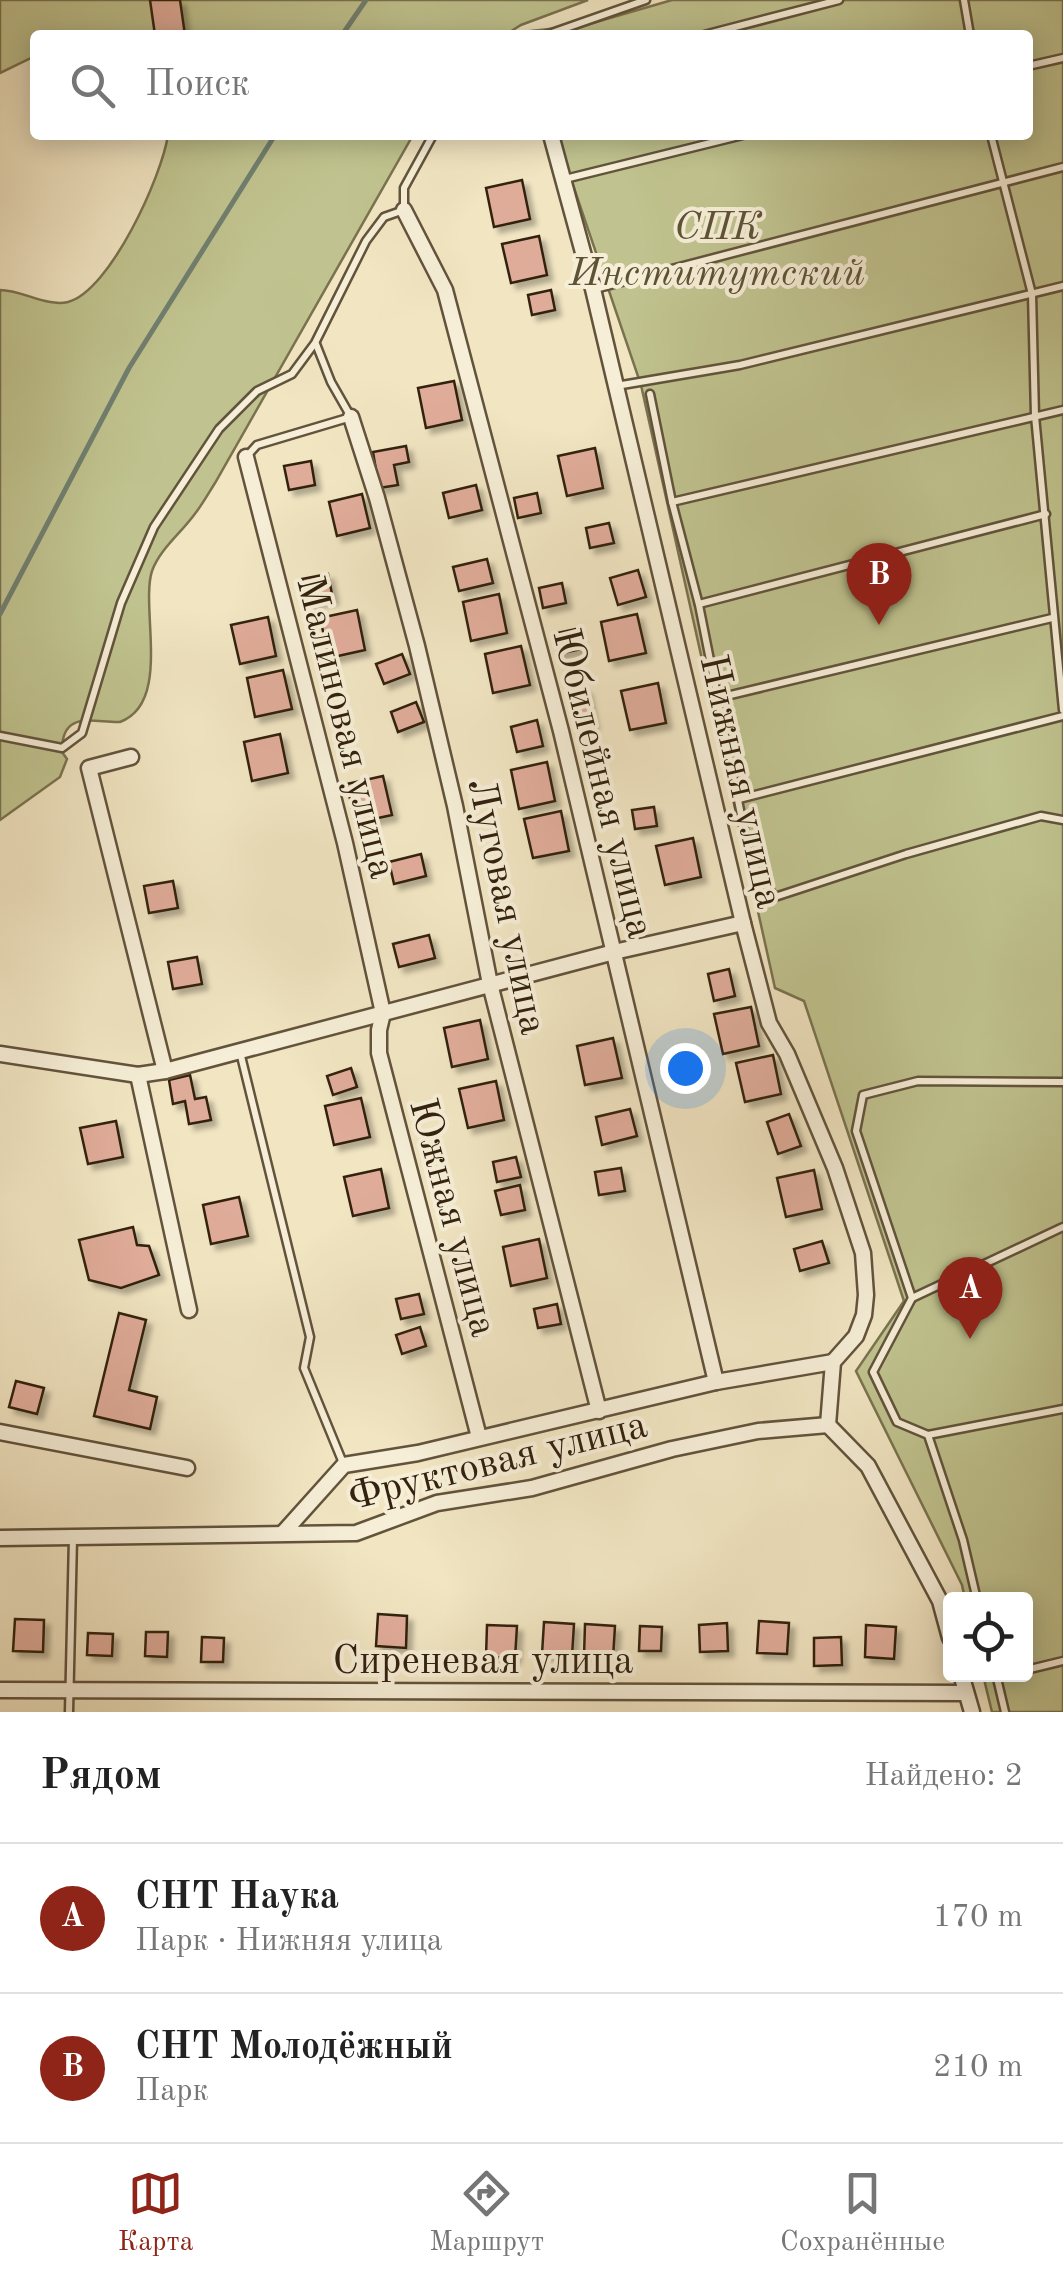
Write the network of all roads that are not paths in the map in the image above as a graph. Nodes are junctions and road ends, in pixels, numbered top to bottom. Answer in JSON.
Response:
{"nodes":[{"id":1,"x":646,"y":0,"type":"edge"},
{"id":2,"x":840,"y":0,"type":"edge"},
{"id":3,"x":964,"y":0,"type":"edge"},
{"id":4,"x":560,"y":30,"type":"edge"},
{"id":5,"x":723,"y":30,"type":"edge"},
{"id":6,"x":969,"y":30,"type":"edge"},
{"id":7,"x":1063,"y":58,"type":"edge"},
{"id":8,"x":1033,"y":65,"type":"edge"},
{"id":9,"x":431,"y":140,"type":"edge"},
{"id":10,"x":553,"y":140,"type":"edge"},
{"id":11,"x":723,"y":140,"type":"edge"},
{"id":12,"x":992,"y":140,"type":"edge"},
{"id":13,"x":1063,"y":167,"type":"edge"},
{"id":14,"x":564,"y":179,"type":"junction"},
{"id":15,"x":1003,"y":182,"type":"junction"},
{"id":16,"x":404,"y":210,"type":"junction"},
{"id":17,"x":1063,"y":286,"type":"edge"},
{"id":18,"x":593,"y":289,"type":"junction"},
{"id":19,"x":1032,"y":294,"type":"junction"},
{"id":20,"x":316,"y":343,"type":"junction"},
{"id":21,"x":615,"y":387,"type":"junction"},
{"id":22,"x":650,"y":394,"type":"dead end"},
{"id":23,"x":1063,"y":410,"type":"edge"},
{"id":24,"x":1035,"y":416,"type":"junction"},
{"id":25,"x":351,"y":417,"type":"junction"},
{"id":26,"x":246,"y":457,"type":"joint"},
{"id":27,"x":672,"y":502,"type":"junction"},
{"id":28,"x":1046,"y":514,"type":"junction"},
{"id":29,"x":699,"y":604,"type":"junction"},
{"id":30,"x":1052,"y":618,"type":"junction"},
{"id":31,"x":718,"y":698,"type":"junction"},
{"id":32,"x":1063,"y":713,"type":"edge"},
{"id":33,"x":0,"y":736,"type":"edge"},
{"id":34,"x":131,"y":757,"type":"dead end"},
{"id":35,"x":739,"y":800,"type":"junction"},
{"id":36,"x":1063,"y":820,"type":"edge"},
{"id":37,"x":743,"y":923,"type":"junction"},
{"id":38,"x":614,"y":952,"type":"junction"},
{"id":39,"x":490,"y":984,"type":"junction"},
{"id":40,"x":383,"y":1013,"type":"junction"},
{"id":41,"x":240,"y":1051,"type":"junction"},
{"id":42,"x":0,"y":1054,"type":"edge"},
{"id":43,"x":165,"y":1071,"type":"junction"},
{"id":44,"x":138,"y":1075,"type":"junction"},
{"id":45,"x":1063,"y":1082,"type":"edge"},
{"id":46,"x":1063,"y":1226,"type":"edge"},
{"id":47,"x":912,"y":1298,"type":"junction"},
{"id":48,"x":189,"y":1310,"type":"dead end"},
{"id":49,"x":832,"y":1362,"type":"junction"},
{"id":50,"x":716,"y":1382,"type":"junction"},
{"id":51,"x":1063,"y":1409,"type":"edge"},
{"id":52,"x":599,"y":1411,"type":"junction"},
{"id":53,"x":828,"y":1425,"type":"junction"},
{"id":54,"x":0,"y":1432,"type":"edge"},
{"id":55,"x":928,"y":1434,"type":"junction"},
{"id":56,"x":479,"y":1437,"type":"junction"},
{"id":57,"x":344,"y":1466,"type":"junction"},
{"id":58,"x":187,"y":1468,"type":"dead end"},
{"id":59,"x":282,"y":1533,"type":"junction"},
{"id":60,"x":0,"y":1538,"type":"edge"},
{"id":61,"x":73,"y":1538,"type":"junction"},
{"id":62,"x":975,"y":1592,"type":"edge"},
{"id":63,"x":943,"y":1612,"type":"edge"},
{"id":64,"x":1063,"y":1661,"type":"edge"},
{"id":65,"x":1033,"y":1668,"type":"edge"},
{"id":66,"x":963,"y":1682,"type":"edge"},
{"id":67,"x":998,"y":1682,"type":"edge"},
{"id":68,"x":0,"y":1690,"type":"edge"},
{"id":69,"x":69,"y":1691,"type":"junction"},
{"id":70,"x":966,"y":1693,"type":"junction"},
{"id":71,"x":69,"y":1712,"type":"edge"},
{"id":72,"x":972,"y":1712,"type":"edge"},
{"id":73,"x":1005,"y":1712,"type":"edge"}],
"edges":[{"from":1,"to":4,"type":"lane"},
{"from":2,"to":5,"type":"lane"},
{"from":3,"to":6,"type":"lane"},
{"from":7,"to":8,"type":"lane"},
{"from":9,"to":16,"type":"lane"},
{"from":10,"to":14,"type":"street","name":"Нижняя улица"},
{"from":11,"to":14,"type":"lane"},
{"from":12,"to":15,"type":"lane"},
{"from":13,"to":15,"type":"lane"},
{"from":14,"to":18,"type":"street","name":"Нижняя улица"},
{"from":15,"to":18,"type":"lane"},
{"from":15,"to":19,"type":"lane"},
{"from":16,"to":20,"type":"lane"},
{"from":16,"to":38,"type":"street","name":"Юбилейная улица"},
{"from":17,"to":19,"type":"lane"},
{"from":18,"to":21,"type":"street","name":"Нижняя улица"},
{"from":19,"to":21,"type":"lane"},
{"from":19,"to":24,"type":"lane"},
{"from":20,"to":25,"type":"lane"},
{"from":20,"to":33,"type":"lane"},
{"from":21,"to":37,"type":"street","name":"Нижняя улица"},
{"from":22,"to":27,"type":"lane"},
{"from":23,"to":24,"type":"lane"},
{"from":24,"to":27,"type":"lane"},
{"from":24,"to":28,"type":"lane"},
{"from":25,"to":26,"type":"lane"},
{"from":25,"to":39,"type":"street","name":"Луговая улица"},
{"from":26,"to":40,"type":"street","name":"Малиновая улица"},
{"from":27,"to":29,"type":"lane"},
{"from":28,"to":29,"type":"lane"},
{"from":28,"to":30,"type":"lane"},
{"from":29,"to":31,"type":"lane"},
{"from":30,"to":31,"type":"lane"},
{"from":30,"to":32,"type":"lane"},
{"from":31,"to":35,"type":"lane"},
{"from":32,"to":35,"type":"lane"},
{"from":34,"to":43,"type":"street"},
{"from":35,"to":36,"type":"lane"},
{"from":37,"to":38,"type":"street"},
{"from":37,"to":49,"type":"street","name":"Нижняя улица"},
{"from":38,"to":39,"type":"street"},
{"from":38,"to":50,"type":"street","name":"Юбилейная улица"},
{"from":39,"to":40,"type":"street"},
{"from":39,"to":52,"type":"street","name":"Луговая улица"},
{"from":40,"to":41,"type":"street"},
{"from":40,"to":56,"type":"street","name":"Южная улица"},
{"from":41,"to":43,"type":"street"},
{"from":41,"to":57,"type":"lane"},
{"from":42,"to":44,"type":"street"},
{"from":43,"to":44,"type":"street"},
{"from":44,"to":48,"type":"street"},
{"from":45,"to":47,"type":"lane"},
{"from":46,"to":47,"type":"lane"},
{"from":47,"to":55,"type":"lane"},
{"from":49,"to":50,"type":"street"},
{"from":49,"to":53,"type":"street"},
{"from":50,"to":52,"type":"street"},
{"from":51,"to":55,"type":"lane"},
{"from":52,"to":56,"type":"street"},
{"from":53,"to":59,"type":"street","name":"Фруктовая улица"},
{"from":53,"to":63,"type":"street"},
{"from":54,"to":58,"type":"street"},
{"from":55,"to":62,"type":"lane"},
{"from":56,"to":57,"type":"street"},
{"from":57,"to":59,"type":"street"},
{"from":59,"to":61,"type":"street","name":"Фруктовая улица"},
{"from":60,"to":61,"type":"street","name":"Фруктовая улица"},
{"from":61,"to":69,"type":"lane"},
{"from":64,"to":65,"type":"lane"},
{"from":66,"to":70,"type":"street"},
{"from":67,"to":73,"type":"lane"},
{"from":68,"to":69,"type":"street","name":"Сиреневая улица"},
{"from":69,"to":70,"type":"street","name":"Сиреневая улица"},
{"from":69,"to":71,"type":"lane"},
{"from":70,"to":72,"type":"street"}]}
